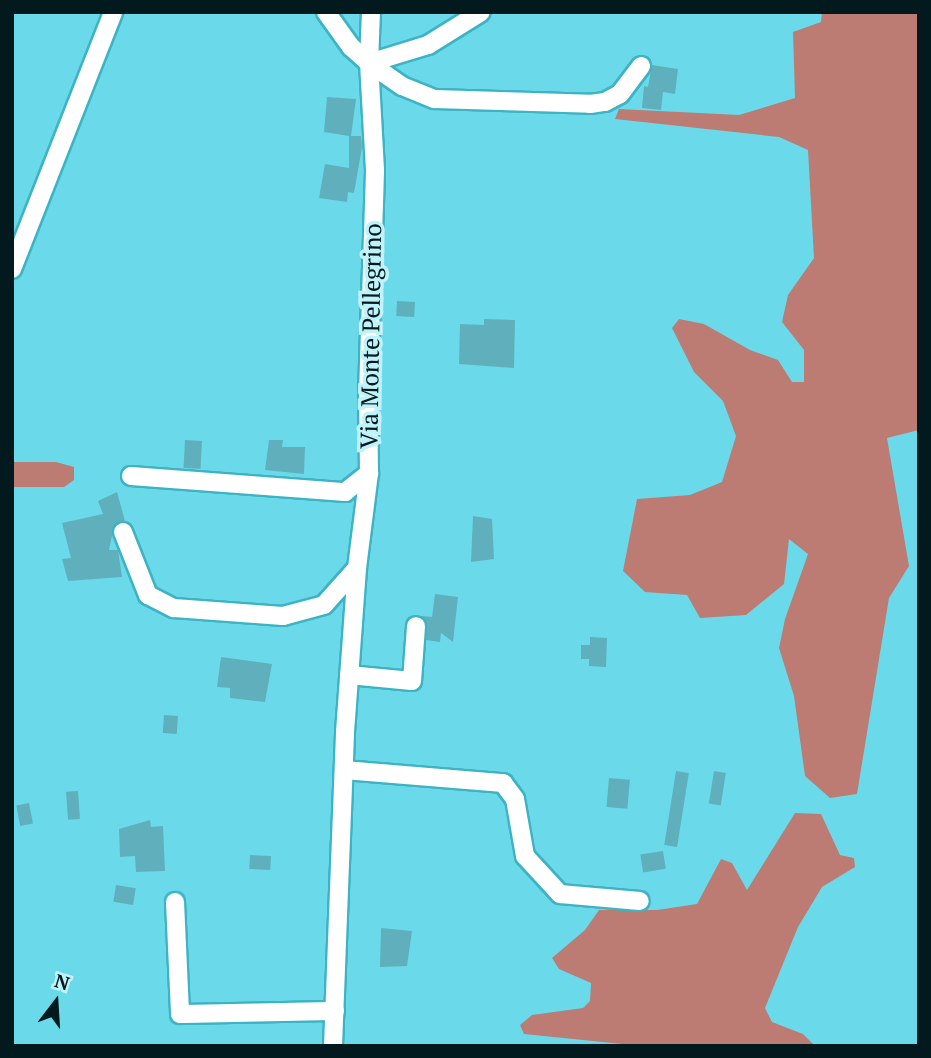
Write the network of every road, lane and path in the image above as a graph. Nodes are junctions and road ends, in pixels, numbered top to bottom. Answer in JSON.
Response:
{"nodes":[{"id":1,"x":113,"y":12,"type":"edge"},
{"id":2,"x":326,"y":12,"type":"edge"},
{"id":3,"x":371,"y":12,"type":"edge"},
{"id":4,"x":481,"y":12,"type":"edge"},
{"id":5,"x":369,"y":63,"type":"junction"},
{"id":6,"x":641,"y":66,"type":"dead end"},
{"id":7,"x":12,"y":270,"type":"edge"},
{"id":8,"x":369,"y":473,"type":"junction"},
{"id":9,"x":131,"y":476,"type":"dead end"},
{"id":10,"x":123,"y":532,"type":"dead end"},
{"id":11,"x":357,"y":568,"type":"junction"},
{"id":12,"x":416,"y":626,"type":"dead end"},
{"id":13,"x":349,"y":675,"type":"junction"},
{"id":14,"x":344,"y":770,"type":"junction"},
{"id":15,"x":640,"y":901,"type":"dead end"},
{"id":16,"x":175,"y":902,"type":"dead end"},
{"id":17,"x":335,"y":1011,"type":"junction"},
{"id":18,"x":333,"y":1046,"type":"edge"}],
"edges":[{"from":1,"to":7,"type":"street"},
{"from":2,"to":5,"type":"street"},
{"from":3,"to":5,"type":"street","name":"Via Monte Pellegrino"},
{"from":4,"to":5,"type":"street"},
{"from":5,"to":6,"type":"street"},
{"from":5,"to":8,"type":"street","name":"Via Monte Pellegrino"},
{"from":8,"to":9,"type":"street","name":"Via Monte Pellegrino"},
{"from":8,"to":11,"type":"street"},
{"from":10,"to":11,"type":"street"},
{"from":11,"to":13,"type":"street"},
{"from":12,"to":13,"type":"street"},
{"from":13,"to":14,"type":"street"},
{"from":14,"to":15,"type":"street"},
{"from":14,"to":17,"type":"street"},
{"from":16,"to":17,"type":"street"},
{"from":17,"to":18,"type":"street"}]}
